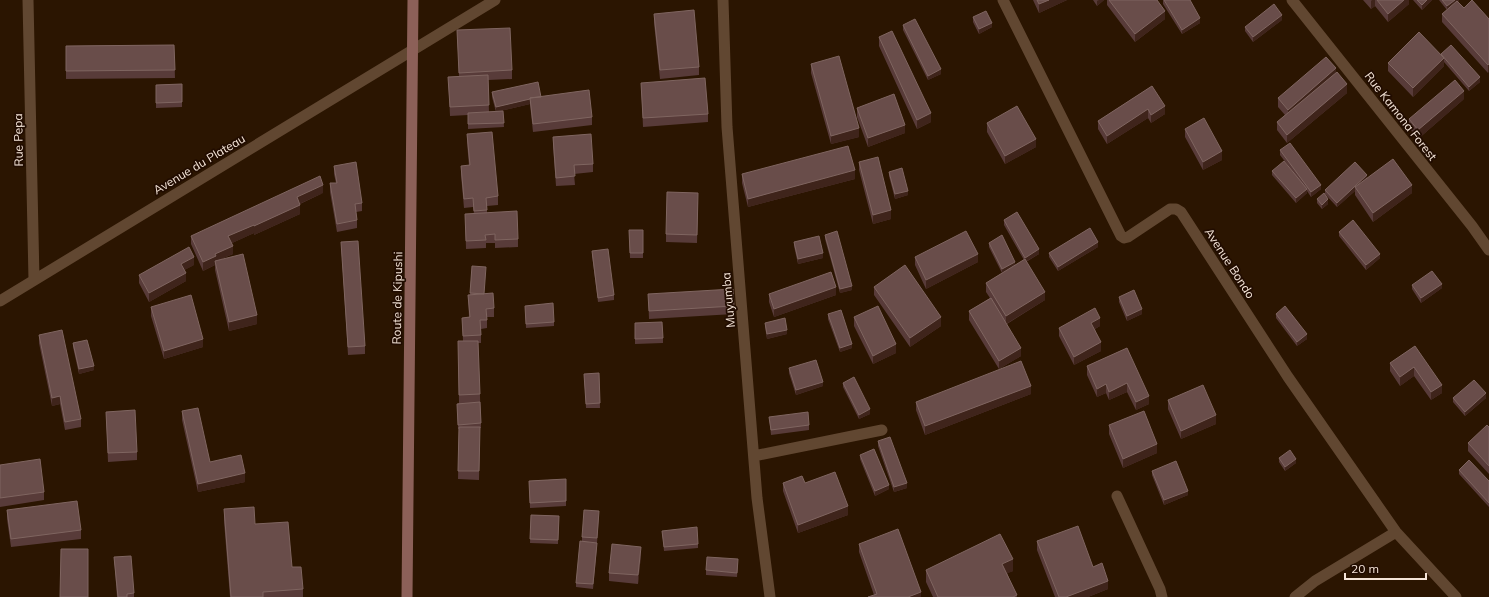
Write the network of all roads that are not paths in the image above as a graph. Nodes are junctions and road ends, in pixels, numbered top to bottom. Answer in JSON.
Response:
{"nodes":[{"id":1,"x":28,"y":0,"type":"edge"},
{"id":2,"x":412,"y":0,"type":"edge"},
{"id":3,"x":495,"y":0,"type":"edge"},
{"id":4,"x":723,"y":0,"type":"edge"},
{"id":5,"x":1003,"y":0,"type":"edge"},
{"id":6,"x":1292,"y":0,"type":"edge"},
{"id":7,"x":413,"y":50,"type":"junction"},
{"id":8,"x":1489,"y":250,"type":"edge"},
{"id":9,"x":34,"y":280,"type":"junction"},
{"id":10,"x":0,"y":301,"type":"edge"},
{"id":11,"x":882,"y":430,"type":"dead end"},
{"id":12,"x":754,"y":456,"type":"junction"},
{"id":13,"x":1117,"y":496,"type":"dead end"},
{"id":14,"x":1396,"y":532,"type":"junction"},
{"id":15,"x":408,"y":597,"type":"edge"},
{"id":16,"x":770,"y":597,"type":"edge"},
{"id":17,"x":1162,"y":597,"type":"edge"},
{"id":18,"x":1295,"y":597,"type":"edge"},
{"id":19,"x":1456,"y":597,"type":"edge"}],
"edges":[{"from":1,"to":9,"type":"street","name":"Rue Pepa"},
{"from":2,"to":7,"type":"main road","name":"Route de Kipushi"},
{"from":3,"to":7,"type":"street","name":"Avenue du Plateau"},
{"from":4,"to":12,"type":"street","name":"Muyumba"},
{"from":5,"to":14,"type":"street","name":"Avenue Bondo"},
{"from":6,"to":8,"type":"street","name":"Rue Kamona Forest"},
{"from":7,"to":9,"type":"street","name":"Avenue du Plateau"},
{"from":7,"to":15,"type":"main road","name":"Route de Kipushi"},
{"from":9,"to":10,"type":"street","name":"Avenue du Plateau"},
{"from":11,"to":12,"type":"street"},
{"from":12,"to":16,"type":"street","name":"Muyumba"},
{"from":13,"to":17,"type":"street"},
{"from":14,"to":18,"type":"street"},
{"from":14,"to":19,"type":"street","name":"Avenue Bondo"}]}
